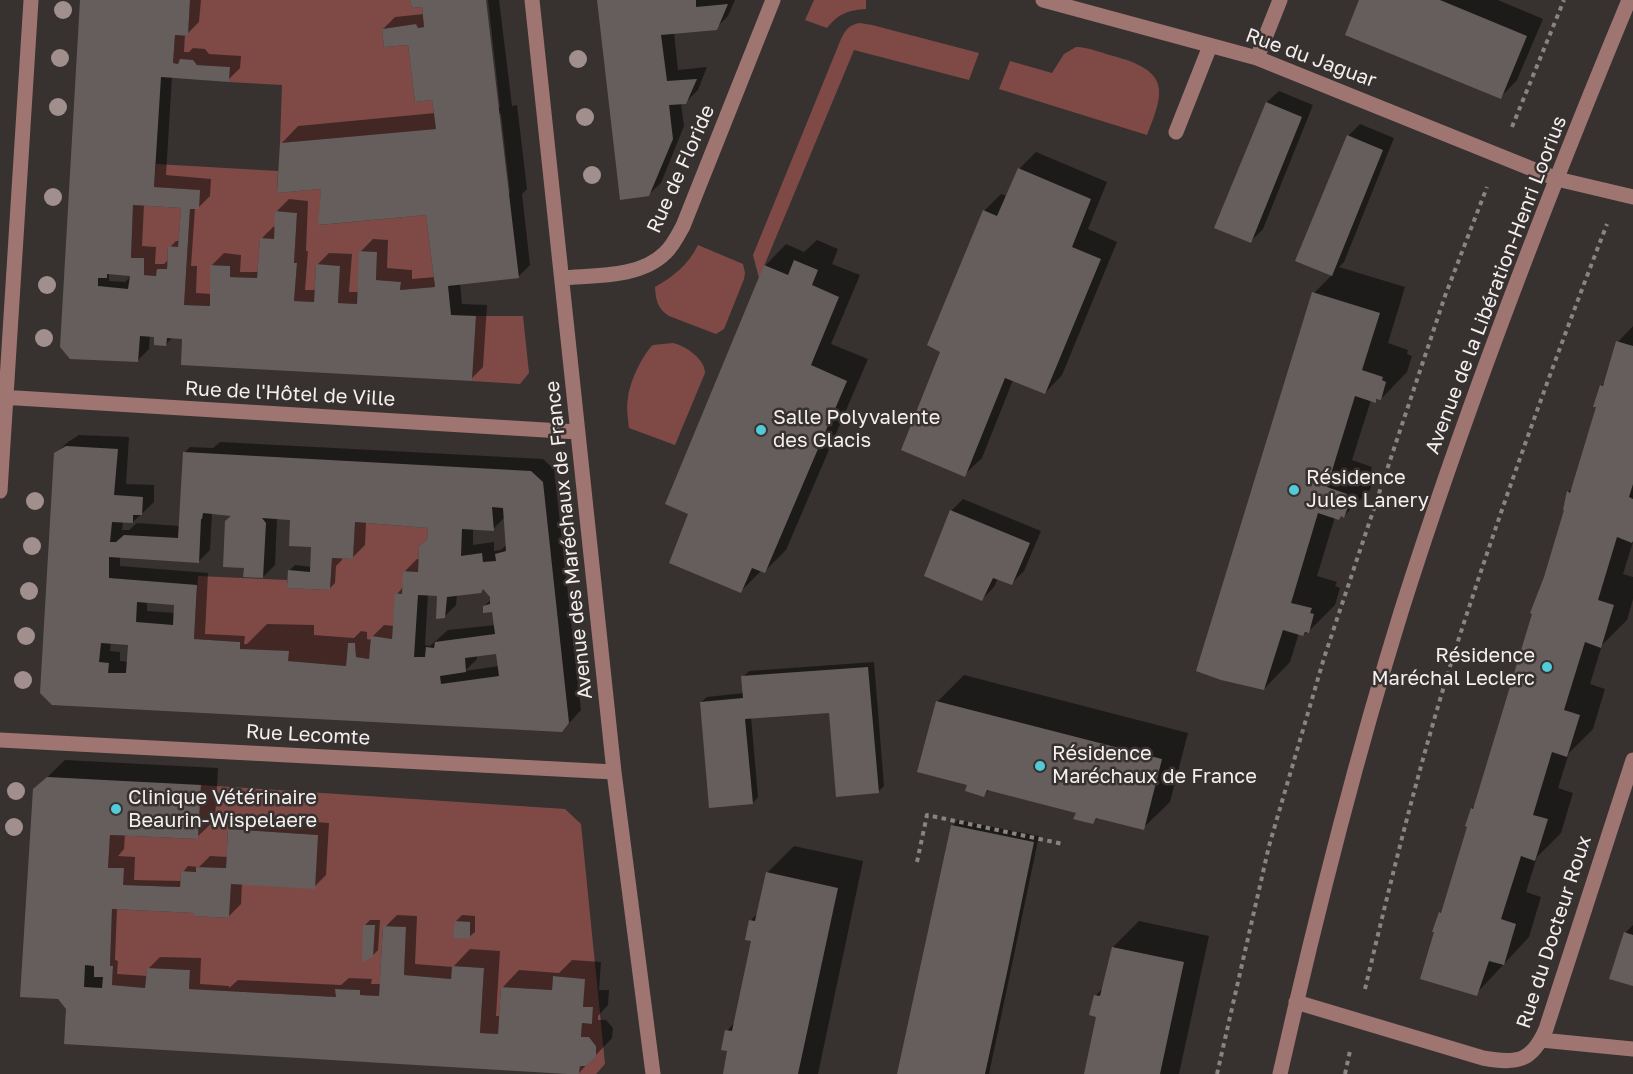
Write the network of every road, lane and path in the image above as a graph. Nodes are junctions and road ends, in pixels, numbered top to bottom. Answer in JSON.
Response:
{"nodes":[{"id":1,"x":32,"y":0,"type":"edge"},
{"id":2,"x":532,"y":0,"type":"edge"},
{"id":3,"x":773,"y":0,"type":"edge"},
{"id":4,"x":1043,"y":0,"type":"edge"},
{"id":5,"x":1280,"y":0,"type":"edge"},
{"id":6,"x":1564,"y":0,"type":"edge"},
{"id":7,"x":1629,"y":0,"type":"edge"},
{"id":8,"x":1210,"y":46,"type":"junction"},
{"id":9,"x":1257,"y":58,"type":"junction"},
{"id":10,"x":1176,"y":132,"type":"dead end"},
{"id":11,"x":1500,"y":156,"type":"junction"},
{"id":12,"x":1557,"y":179,"type":"junction"},
{"id":13,"x":1626,"y":195,"type":"edge"},
{"id":14,"x":562,"y":278,"type":"junction"},
{"id":15,"x":3,"y":398,"type":"edge"},
{"id":16,"x":578,"y":432,"type":"junction"},
{"id":17,"x":0,"y":491,"type":"edge"},
{"id":18,"x":0,"y":740,"type":"edge"},
{"id":19,"x":1633,"y":760,"type":"edge"},
{"id":20,"x":614,"y":772,"type":"junction"},
{"id":21,"x":1063,"y":844,"type":"dead end"},
{"id":22,"x":917,"y":862,"type":"dead end"},
{"id":23,"x":1296,"y":1002,"type":"junction"},
{"id":24,"x":1357,"y":1021,"type":"junction"},
{"id":25,"x":1541,"y":1040,"type":"junction"},
{"id":26,"x":1633,"y":1048,"type":"edge"},
{"id":27,"x":653,"y":1074,"type":"edge"},
{"id":28,"x":1217,"y":1074,"type":"edge"},
{"id":29,"x":1280,"y":1074,"type":"edge"},
{"id":30,"x":1345,"y":1074,"type":"edge"}],
"edges":[{"from":1,"to":15,"type":"street"},
{"from":2,"to":14,"type":"street","name":"Avenue des Maréchaux de France"},
{"from":3,"to":14,"type":"street","name":"Rue de Floride"},
{"from":4,"to":8,"type":"street","name":"Rue du Jaguar"},
{"from":5,"to":9,"type":"street"},
{"from":6,"to":11,"type":"path"},
{"from":7,"to":12,"type":"street","name":"Avenue de la Libération-Henri Loorius"},
{"from":8,"to":9,"type":"street","name":"Rue du Jaguar"},
{"from":8,"to":10,"type":"street"},
{"from":9,"to":11,"type":"street","name":"Rue du Jaguar"},
{"from":11,"to":12,"type":"street","name":"Rue du Jaguar"},
{"from":11,"to":28,"type":"path"},
{"from":12,"to":13,"type":"street","name":"Rue du Jaguar"},
{"from":12,"to":23,"type":"street","name":"Avenue de la Libération-Henri Loorius"},
{"from":13,"to":24,"type":"path"},
{"from":14,"to":16,"type":"street","name":"Avenue des Maréchaux de France"},
{"from":15,"to":16,"type":"street","name":"Rue de l'Hôtel de Ville"},
{"from":15,"to":17,"type":"street"},
{"from":16,"to":20,"type":"street","name":"Avenue des Maréchaux de France"},
{"from":18,"to":20,"type":"street","name":"Rue Lecomte"},
{"from":19,"to":25,"type":"street","name":"Rue du Docteur Roux"},
{"from":20,"to":27,"type":"street","name":"Avenue des Maréchaux de France"},
{"from":21,"to":22,"type":"path"},
{"from":23,"to":24,"type":"street","name":"Rue du Docteur Roux"},
{"from":23,"to":29,"type":"street","name":"Avenue de la Libération-Henri Loorius"},
{"from":24,"to":25,"type":"street","name":"Rue du Docteur Roux"},
{"from":24,"to":30,"type":"path"},
{"from":25,"to":26,"type":"street"}]}
